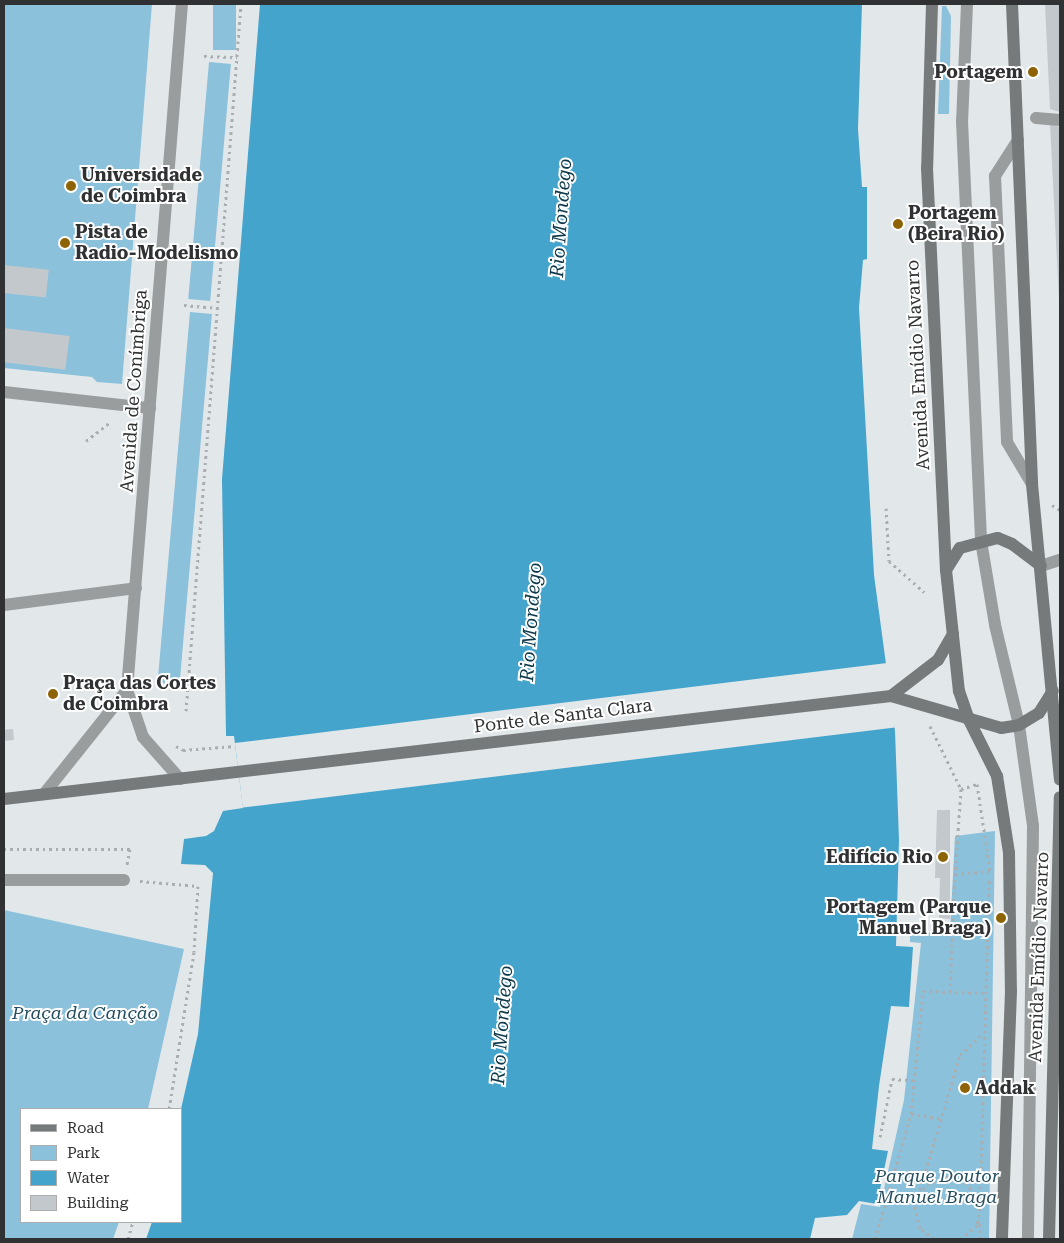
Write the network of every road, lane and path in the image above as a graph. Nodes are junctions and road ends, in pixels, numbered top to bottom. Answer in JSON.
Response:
{"nodes":[{"id":1,"x":182,"y":4,"type":"edge"},
{"id":2,"x":241,"y":4,"type":"edge"},
{"id":3,"x":932,"y":4,"type":"edge"},
{"id":4,"x":967,"y":4,"type":"edge"},
{"id":5,"x":1012,"y":4,"type":"edge"},
{"id":6,"x":204,"y":56,"type":"dead end"},
{"id":7,"x":237,"y":56,"type":"junction"},
{"id":8,"x":1036,"y":118,"type":"dead end"},
{"id":9,"x":1060,"y":120,"type":"edge"},
{"id":10,"x":1018,"y":140,"type":"junction"},
{"id":11,"x":184,"y":304,"type":"dead end"},
{"id":12,"x":218,"y":308,"type":"junction"},
{"id":13,"x":4,"y":392,"type":"edge"},
{"id":14,"x":150,"y":408,"type":"junction"},
{"id":15,"x":109,"y":423,"type":"dead end"},
{"id":16,"x":86,"y":441,"type":"dead end"},
{"id":17,"x":1032,"y":484,"type":"junction"},
{"id":18,"x":886,"y":508,"type":"dead end"},
{"id":19,"x":981,"y":541,"type":"junction"},
{"id":20,"x":1060,"y":560,"type":"edge"},
{"id":21,"x":1041,"y":566,"type":"junction"},
{"id":22,"x":946,"y":570,"type":"junction"},
{"id":23,"x":136,"y":588,"type":"junction"},
{"id":24,"x":924,"y":592,"type":"dead end"},
{"id":25,"x":4,"y":605,"type":"edge"},
{"id":26,"x":953,"y":634,"type":"junction"},
{"id":27,"x":127,"y":690,"type":"junction"},
{"id":28,"x":1056,"y":694,"type":"edge"},
{"id":29,"x":891,"y":696,"type":"junction"},
{"id":30,"x":186,"y":711,"type":"dead end"},
{"id":31,"x":969,"y":720,"type":"junction"},
{"id":32,"x":928,"y":721,"type":"dead end"},
{"id":33,"x":1019,"y":725,"type":"junction"},
{"id":34,"x":171,"y":743,"type":"dead end"},
{"id":35,"x":236,"y":746,"type":"dead end"},
{"id":36,"x":180,"y":778,"type":"junction"},
{"id":37,"x":1060,"y":780,"type":"edge"},
{"id":38,"x":961,"y":789,"type":"junction"},
{"id":39,"x":44,"y":794,"type":"junction"},
{"id":40,"x":1060,"y":797,"type":"edge"},
{"id":41,"x":4,"y":800,"type":"edge"},
{"id":42,"x":4,"y":849,"type":"edge"},
{"id":43,"x":990,"y":872,"type":"junction"},
{"id":44,"x":956,"y":874,"type":"junction"},
{"id":45,"x":4,"y":880,"type":"edge"},
{"id":46,"x":124,"y":880,"type":"junction"},
{"id":47,"x":950,"y":992,"type":"junction"},
{"id":48,"x":985,"y":993,"type":"junction"},
{"id":49,"x":984,"y":1033,"type":"junction"},
{"id":50,"x":914,"y":1080,"type":"junction"},
{"id":51,"x":168,"y":1108,"type":"edge"},
{"id":52,"x":911,"y":1114,"type":"junction"},
{"id":53,"x":941,"y":1119,"type":"junction"},
{"id":54,"x":880,"y":1137,"type":"dead end"},
{"id":55,"x":920,"y":1191,"type":"junction"},
{"id":56,"x":980,"y":1208,"type":"junction"},
{"id":57,"x":980,"y":1216,"type":"junction"},
{"id":58,"x":133,"y":1223,"type":"edge"},
{"id":59,"x":128,"y":1239,"type":"edge"},
{"id":60,"x":875,"y":1239,"type":"edge"},
{"id":61,"x":934,"y":1239,"type":"edge"},
{"id":62,"x":961,"y":1239,"type":"edge"},
{"id":63,"x":980,"y":1239,"type":"edge"},
{"id":64,"x":1002,"y":1239,"type":"edge"},
{"id":65,"x":1028,"y":1239,"type":"edge"},
{"id":66,"x":1049,"y":1239,"type":"edge"}],
"edges":[{"from":1,"to":14,"type":"street","name":"Avenida de Conímbriga"},
{"from":2,"to":7,"type":"path"},
{"from":3,"to":22,"type":"main road","name":"Avenida Emídio Navarro"},
{"from":4,"to":19,"type":"street"},
{"from":5,"to":10,"type":"main road"},
{"from":6,"to":7,"type":"path"},
{"from":7,"to":12,"type":"path"},
{"from":8,"to":9,"type":"street"},
{"from":10,"to":17,"type":"main road"},
{"from":10,"to":17,"type":"street"},
{"from":11,"to":12,"type":"path"},
{"from":12,"to":30,"type":"path"},
{"from":13,"to":14,"type":"street"},
{"from":14,"to":23,"type":"street","name":"Avenida de Conímbriga"},
{"from":15,"to":16,"type":"path"},
{"from":17,"to":21,"type":"main road"},
{"from":18,"to":24,"type":"path"},
{"from":19,"to":21,"type":"main road"},
{"from":19,"to":22,"type":"main road"},
{"from":19,"to":33,"type":"street"},
{"from":20,"to":21,"type":"street"},
{"from":21,"to":28,"type":"main road"},
{"from":22,"to":26,"type":"main road","name":"Avenida Emídio Navarro"},
{"from":23,"to":25,"type":"street"},
{"from":23,"to":27,"type":"street","name":"Avenida de Conímbriga"},
{"from":26,"to":29,"type":"main road"},
{"from":26,"to":31,"type":"main road","name":"Avenida Emídio Navarro"},
{"from":27,"to":36,"type":"street"},
{"from":27,"to":39,"type":"street"},
{"from":28,"to":33,"type":"main road"},
{"from":28,"to":37,"type":"main road"},
{"from":29,"to":31,"type":"main road"},
{"from":29,"to":36,"type":"main road","name":"Ponte de Santa Clara"},
{"from":31,"to":33,"type":"main road"},
{"from":31,"to":64,"type":"main road","name":"Avenida Emídio Navarro"},
{"from":32,"to":38,"type":"path"},
{"from":33,"to":65,"type":"street"},
{"from":34,"to":35,"type":"path"},
{"from":36,"to":39,"type":"main road","name":"Ponte de Santa Clara"},
{"from":38,"to":43,"type":"path"},
{"from":38,"to":44,"type":"path"},
{"from":39,"to":41,"type":"main road","name":"Ponte de Santa Clara"},
{"from":40,"to":66,"type":"main road","name":"Avenida Emídio Navarro"},
{"from":42,"to":46,"type":"path"},
{"from":43,"to":44,"type":"path"},
{"from":43,"to":48,"type":"path"},
{"from":44,"to":47,"type":"path"},
{"from":45,"to":46,"type":"street"},
{"from":46,"to":51,"type":"path"},
{"from":47,"to":48,"type":"path"},
{"from":47,"to":50,"type":"path"},
{"from":48,"to":49,"type":"path"},
{"from":49,"to":53,"type":"path"},
{"from":49,"to":56,"type":"path"},
{"from":50,"to":52,"type":"path"},
{"from":50,"to":54,"type":"path"},
{"from":52,"to":53,"type":"path"},
{"from":52,"to":60,"type":"path"},
{"from":53,"to":55,"type":"path"},
{"from":55,"to":56,"type":"path"},
{"from":55,"to":61,"type":"path"},
{"from":56,"to":57,"type":"path"},
{"from":57,"to":62,"type":"path"},
{"from":57,"to":63,"type":"path"},
{"from":58,"to":59,"type":"path"}]}
